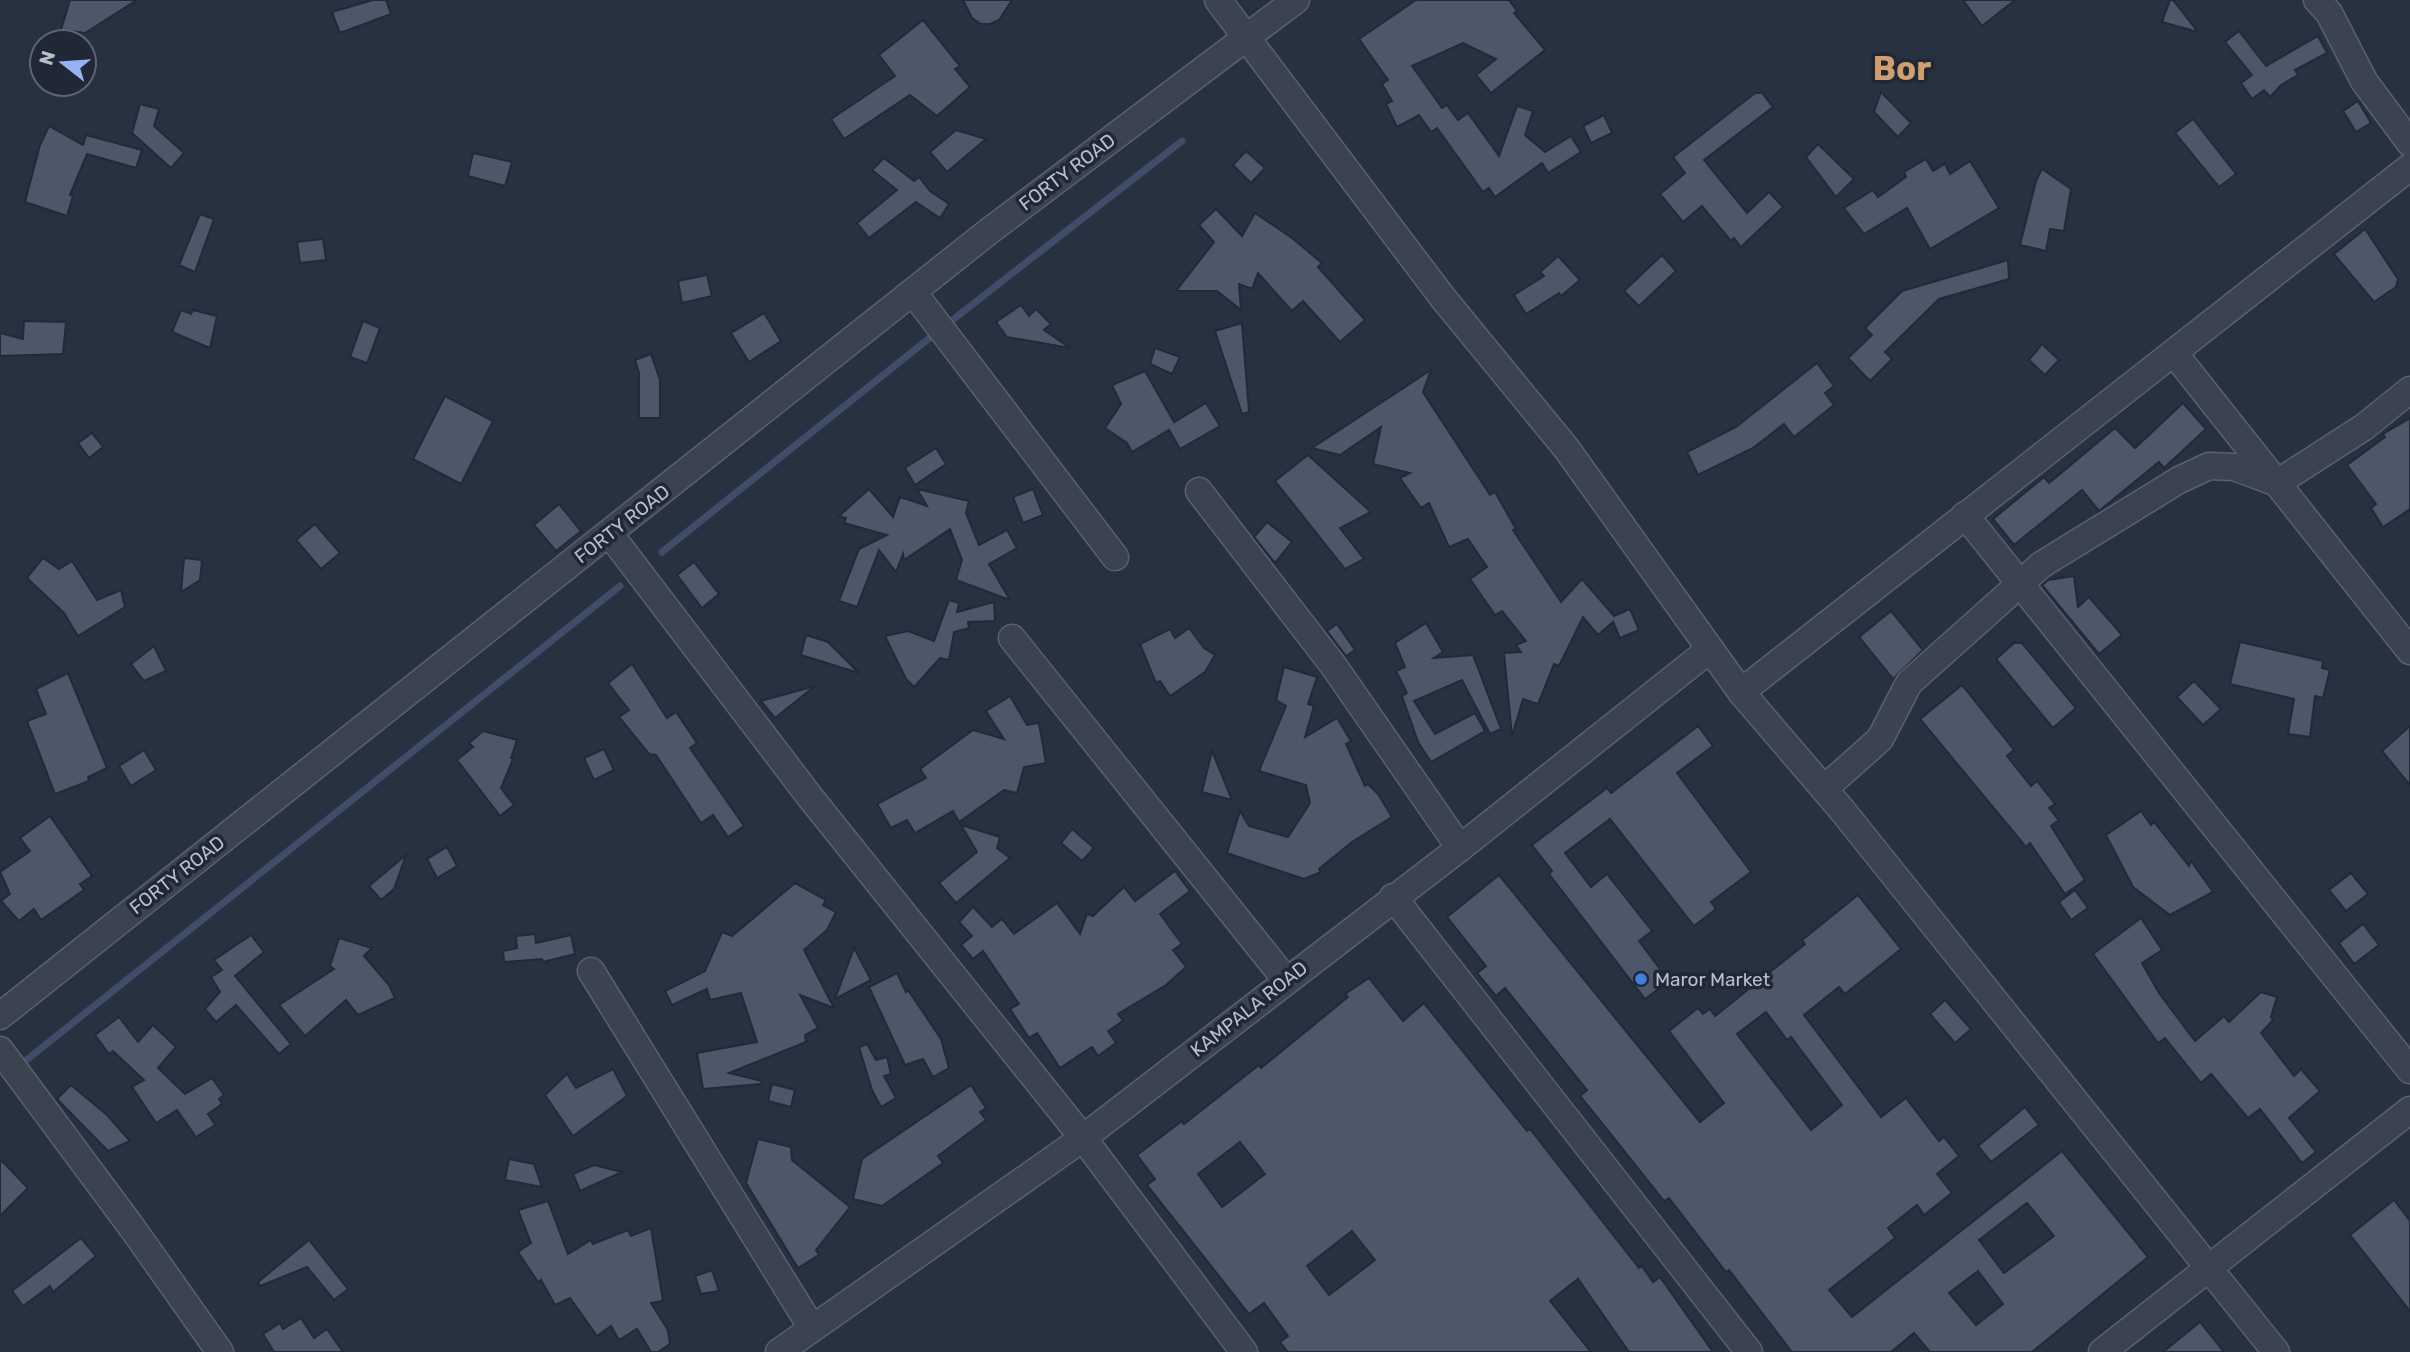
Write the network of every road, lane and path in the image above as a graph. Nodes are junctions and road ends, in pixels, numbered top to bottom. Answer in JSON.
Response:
{"nodes":[{"id":1,"x":1218,"y":0,"type":"edge"},
{"id":2,"x":1296,"y":0,"type":"edge"},
{"id":3,"x":2317,"y":0,"type":"edge"},
{"id":4,"x":1247,"y":36,"type":"junction"},
{"id":5,"x":2410,"y":143,"type":"edge"},
{"id":6,"x":2410,"y":167,"type":"edge"},
{"id":7,"x":913,"y":292,"type":"junction"},
{"id":8,"x":2174,"y":354,"type":"junction"},
{"id":9,"x":2410,"y":390,"type":"edge"},
{"id":10,"x":2277,"y":483,"type":"junction"},
{"id":11,"x":1199,"y":491,"type":"dead end"},
{"id":12,"x":1965,"y":515,"type":"junction"},
{"id":13,"x":610,"y":533,"type":"junction"},
{"id":14,"x":1115,"y":557,"type":"dead end"},
{"id":15,"x":2018,"y":583,"type":"junction"},
{"id":16,"x":2400,"y":618,"type":"edge"},
{"id":17,"x":1012,"y":638,"type":"dead end"},
{"id":18,"x":1709,"y":650,"type":"junction"},
{"id":19,"x":2410,"y":651,"type":"edge"},
{"id":20,"x":1741,"y":692,"type":"junction"},
{"id":21,"x":1824,"y":789,"type":"junction"},
{"id":22,"x":1460,"y":848,"type":"junction"},
{"id":23,"x":1393,"y":897,"type":"junction"},
{"id":24,"x":591,"y":971,"type":"dead end"},
{"id":25,"x":1286,"y":980,"type":"junction"},
{"id":26,"x":0,"y":1016,"type":"edge"},
{"id":27,"x":9,"y":1063,"type":"edge"},
{"id":28,"x":2410,"y":1070,"type":"edge"},
{"id":29,"x":2410,"y":1110,"type":"edge"},
{"id":30,"x":1083,"y":1138,"type":"junction"},
{"id":31,"x":2208,"y":1269,"type":"junction"},
{"id":32,"x":813,"y":1328,"type":"junction"},
{"id":33,"x":220,"y":1352,"type":"edge"},
{"id":34,"x":779,"y":1352,"type":"edge"},
{"id":35,"x":1244,"y":1352,"type":"edge"},
{"id":36,"x":1749,"y":1352,"type":"edge"},
{"id":37,"x":2102,"y":1352,"type":"edge"},
{"id":38,"x":2276,"y":1352,"type":"edge"}],
"edges":[{"from":1,"to":4,"type":"street"},
{"from":2,"to":4,"type":"street","name":"FORTY ROAD"},
{"from":3,"to":5,"type":"street"},
{"from":4,"to":7,"type":"street","name":"FORTY ROAD"},
{"from":4,"to":18,"type":"street"},
{"from":6,"to":8,"type":"street"},
{"from":7,"to":13,"type":"street","name":"FORTY ROAD"},
{"from":7,"to":14,"type":"street"},
{"from":8,"to":10,"type":"street"},
{"from":8,"to":12,"type":"street"},
{"from":9,"to":10,"type":"street"},
{"from":10,"to":15,"type":"street"},
{"from":10,"to":16,"type":"street"},
{"from":11,"to":22,"type":"street"},
{"from":12,"to":15,"type":"street"},
{"from":12,"to":20,"type":"street"},
{"from":13,"to":26,"type":"street","name":"FORTY ROAD"},
{"from":13,"to":30,"type":"street"},
{"from":15,"to":21,"type":"street"},
{"from":15,"to":28,"type":"street"},
{"from":16,"to":19,"type":"street"},
{"from":17,"to":25,"type":"street"},
{"from":18,"to":20,"type":"street"},
{"from":18,"to":22,"type":"street","name":"KAMPALA ROAD"},
{"from":20,"to":21,"type":"street"},
{"from":21,"to":31,"type":"street"},
{"from":22,"to":23,"type":"street","name":"KAMPALA ROAD"},
{"from":23,"to":25,"type":"street","name":"KAMPALA ROAD"},
{"from":23,"to":36,"type":"street"},
{"from":24,"to":32,"type":"street"},
{"from":25,"to":30,"type":"street","name":"KAMPALA ROAD"},
{"from":27,"to":33,"type":"street"},
{"from":29,"to":31,"type":"street"},
{"from":30,"to":32,"type":"street","name":"KAMPALA ROAD"},
{"from":30,"to":35,"type":"street"},
{"from":31,"to":37,"type":"street"},
{"from":31,"to":38,"type":"street"},
{"from":32,"to":34,"type":"street","name":"KAMPALA ROAD"}]}
